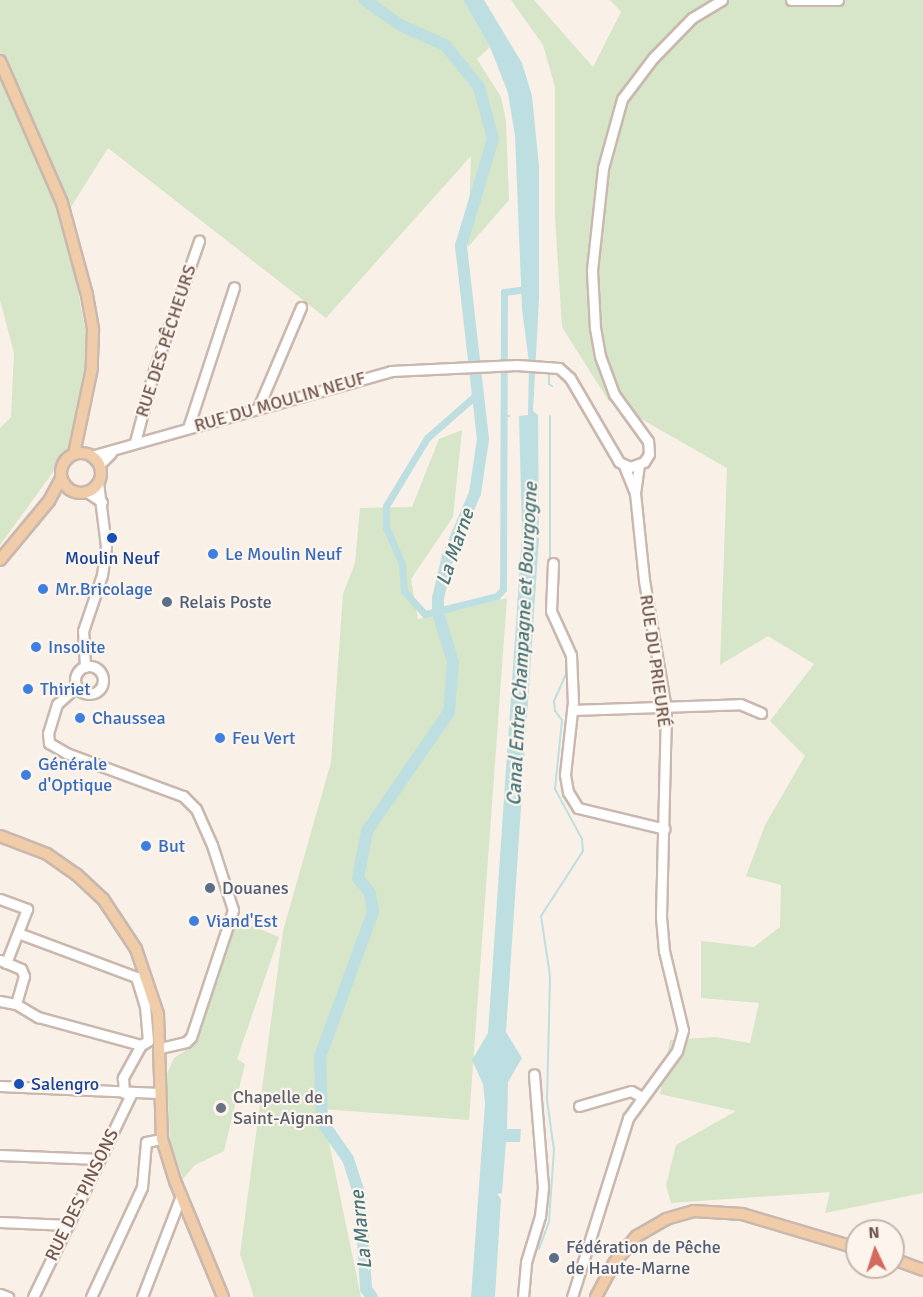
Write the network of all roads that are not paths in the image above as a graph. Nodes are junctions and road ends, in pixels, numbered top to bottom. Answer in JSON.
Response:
{"nodes":[{"id":1,"x":722,"y":0,"type":"edge"},
{"id":2,"x":791,"y":0,"type":"edge"},
{"id":3,"x":838,"y":0,"type":"edge"},
{"id":4,"x":0,"y":61,"type":"edge"},
{"id":5,"x":199,"y":241,"type":"dead end"},
{"id":6,"x":234,"y":286,"type":"dead end"},
{"id":7,"x":301,"y":307,"type":"dead end"},
{"id":8,"x":541,"y":365,"type":"joint"},
{"id":9,"x":258,"y":408,"type":"junction"},
{"id":10,"x":188,"y":428,"type":"junction"},
{"id":11,"x":135,"y":442,"type":"junction"},
{"id":12,"x":111,"y":453,"type":"junction"},
{"id":13,"x":84,"y":454,"type":"junction"},
{"id":14,"x":99,"y":465,"type":"junction"},
{"id":15,"x":639,"y":465,"type":"junction"},
{"id":16,"x":624,"y":466,"type":"junction"},
{"id":17,"x":61,"y":478,"type":"junction"},
{"id":18,"x":99,"y":483,"type":"junction"},
{"id":19,"x":70,"y":490,"type":"junction"},
{"id":20,"x":87,"y":492,"type":"junction"},
{"id":21,"x":635,"y":493,"type":"junction"},
{"id":22,"x":49,"y":501,"type":"junction"},
{"id":23,"x":102,"y":502,"type":"junction"},
{"id":24,"x":0,"y":560,"type":"edge"},
{"id":25,"x":553,"y":563,"type":"dead end"},
{"id":26,"x":85,"y":667,"type":"junction"},
{"id":27,"x":76,"y":687,"type":"junction"},
{"id":28,"x":666,"y":709,"type":"junction"},
{"id":29,"x":572,"y":710,"type":"junction"},
{"id":30,"x":761,"y":713,"type":"dead end"},
{"id":31,"x":665,"y":829,"type":"junction"},
{"id":32,"x":0,"y":836,"type":"edge"},
{"id":33,"x":0,"y":898,"type":"edge"},
{"id":34,"x":18,"y":933,"type":"junction"},
{"id":35,"x":3,"y":962,"type":"edge"},
{"id":36,"x":0,"y":1001,"type":"edge"},
{"id":37,"x":16,"y":1004,"type":"junction"},
{"id":38,"x":141,"y":1045,"type":"junction"},
{"id":39,"x":159,"y":1048,"type":"junction"},
{"id":40,"x":534,"y":1074,"type":"dead end"},
{"id":41,"x":0,"y":1086,"type":"edge"},
{"id":42,"x":127,"y":1093,"type":"junction"},
{"id":43,"x":159,"y":1093,"type":"junction"},
{"id":44,"x":642,"y":1097,"type":"junction"},
{"id":45,"x":579,"y":1106,"type":"dead end"},
{"id":46,"x":162,"y":1139,"type":"junction"},
{"id":47,"x":0,"y":1155,"type":"edge"},
{"id":48,"x":99,"y":1159,"type":"junction"},
{"id":49,"x":181,"y":1196,"type":"junction"},
{"id":50,"x":0,"y":1222,"type":"edge"},
{"id":51,"x":68,"y":1225,"type":"junction"},
{"id":52,"x":845,"y":1244,"type":"edge"},
{"id":53,"x":905,"y":1263,"type":"edge"},
{"id":54,"x":923,"y":1270,"type":"edge"},
{"id":55,"x":0,"y":1294,"type":"edge"},
{"id":56,"x":8,"y":1297,"type":"edge"},
{"id":57,"x":33,"y":1297,"type":"edge"},
{"id":58,"x":91,"y":1297,"type":"edge"},
{"id":59,"x":142,"y":1297,"type":"edge"},
{"id":60,"x":223,"y":1297,"type":"edge"},
{"id":61,"x":523,"y":1297,"type":"edge"},
{"id":62,"x":572,"y":1297,"type":"edge"},
{"id":63,"x":596,"y":1297,"type":"edge"}],
"edges":[{"from":1,"to":15,"type":"street","name":"RUE DU PRIEURÉ"},
{"from":2,"to":3,"type":"street"},
{"from":4,"to":13,"type":"main road"},
{"from":5,"to":11,"type":"street","name":"RUE DES PÊCHEURS"},
{"from":6,"to":10,"type":"street"},
{"from":7,"to":9,"type":"street"},
{"from":8,"to":9,"type":"street","name":"RUE DU MOULIN NEUF"},
{"from":8,"to":16,"type":"street","name":"RUE DU PRIEURÉ"},
{"from":9,"to":10,"type":"street","name":"RUE DU MOULIN NEUF"},
{"from":10,"to":11,"type":"street","name":"RUE DU MOULIN NEUF"},
{"from":11,"to":12,"type":"street","name":"RUE DU MOULIN NEUF"},
{"from":12,"to":13,"type":"street","name":"RUE DU MOULIN NEUF"},
{"from":12,"to":14,"type":"street","name":"RUE DU MOULIN NEUF"},
{"from":13,"to":14,"type":"main road"},
{"from":13,"to":17,"type":"main road"},
{"from":14,"to":18,"type":"main road"},
{"from":15,"to":16,"type":"street"},
{"from":15,"to":21,"type":"street","name":"RUE DU PRIEURÉ"},
{"from":16,"to":21,"type":"street","name":"RUE DU PRIEURÉ"},
{"from":17,"to":19,"type":"main road"},
{"from":17,"to":22,"type":"main road"},
{"from":18,"to":20,"type":"main road"},
{"from":18,"to":23,"type":"street"},
{"from":19,"to":20,"type":"main road"},
{"from":19,"to":22,"type":"main road"},
{"from":20,"to":23,"type":"street"},
{"from":21,"to":28,"type":"street","name":"RUE DU PRIEURÉ"},
{"from":22,"to":24,"type":"main road"},
{"from":23,"to":26,"type":"street"},
{"from":25,"to":29,"type":"street"},
{"from":26,"to":27,"type":"street"},
{"from":26,"to":27,"type":"street"},
{"from":27,"to":39,"type":"street"},
{"from":28,"to":29,"type":"street"},
{"from":28,"to":30,"type":"street"},
{"from":28,"to":31,"type":"street","name":"RUE DU PRIEURÉ"},
{"from":29,"to":31,"type":"street"},
{"from":31,"to":44,"type":"street","name":"RUE DU PRIEURÉ"},
{"from":32,"to":39,"type":"main road"},
{"from":33,"to":34,"type":"street"},
{"from":34,"to":35,"type":"street"},
{"from":34,"to":38,"type":"street","name":"RUE DES PINSONS"},
{"from":35,"to":37,"type":"street"},
{"from":36,"to":37,"type":"street"},
{"from":37,"to":38,"type":"street"},
{"from":38,"to":42,"type":"street","name":"RUE DES PINSONS"},
{"from":39,"to":43,"type":"main road"},
{"from":40,"to":61,"type":"street"},
{"from":41,"to":42,"type":"street"},
{"from":42,"to":43,"type":"street"},
{"from":42,"to":48,"type":"street","name":"RUE DES PINSONS"},
{"from":43,"to":46,"type":"main road"},
{"from":44,"to":45,"type":"street"},
{"from":44,"to":62,"type":"street","name":"RUE DU PRIEURÉ"},
{"from":46,"to":49,"type":"main road"},
{"from":46,"to":58,"type":"street"},
{"from":47,"to":48,"type":"street"},
{"from":48,"to":51,"type":"street","name":"RUE DES PINSONS"},
{"from":49,"to":59,"type":"street"},
{"from":49,"to":60,"type":"main road"},
{"from":50,"to":51,"type":"street"},
{"from":51,"to":57,"type":"street","name":"RUE DES PINSONS"},
{"from":52,"to":63,"type":"main road"},
{"from":53,"to":54,"type":"main road"},
{"from":55,"to":56,"type":"street"}]}
